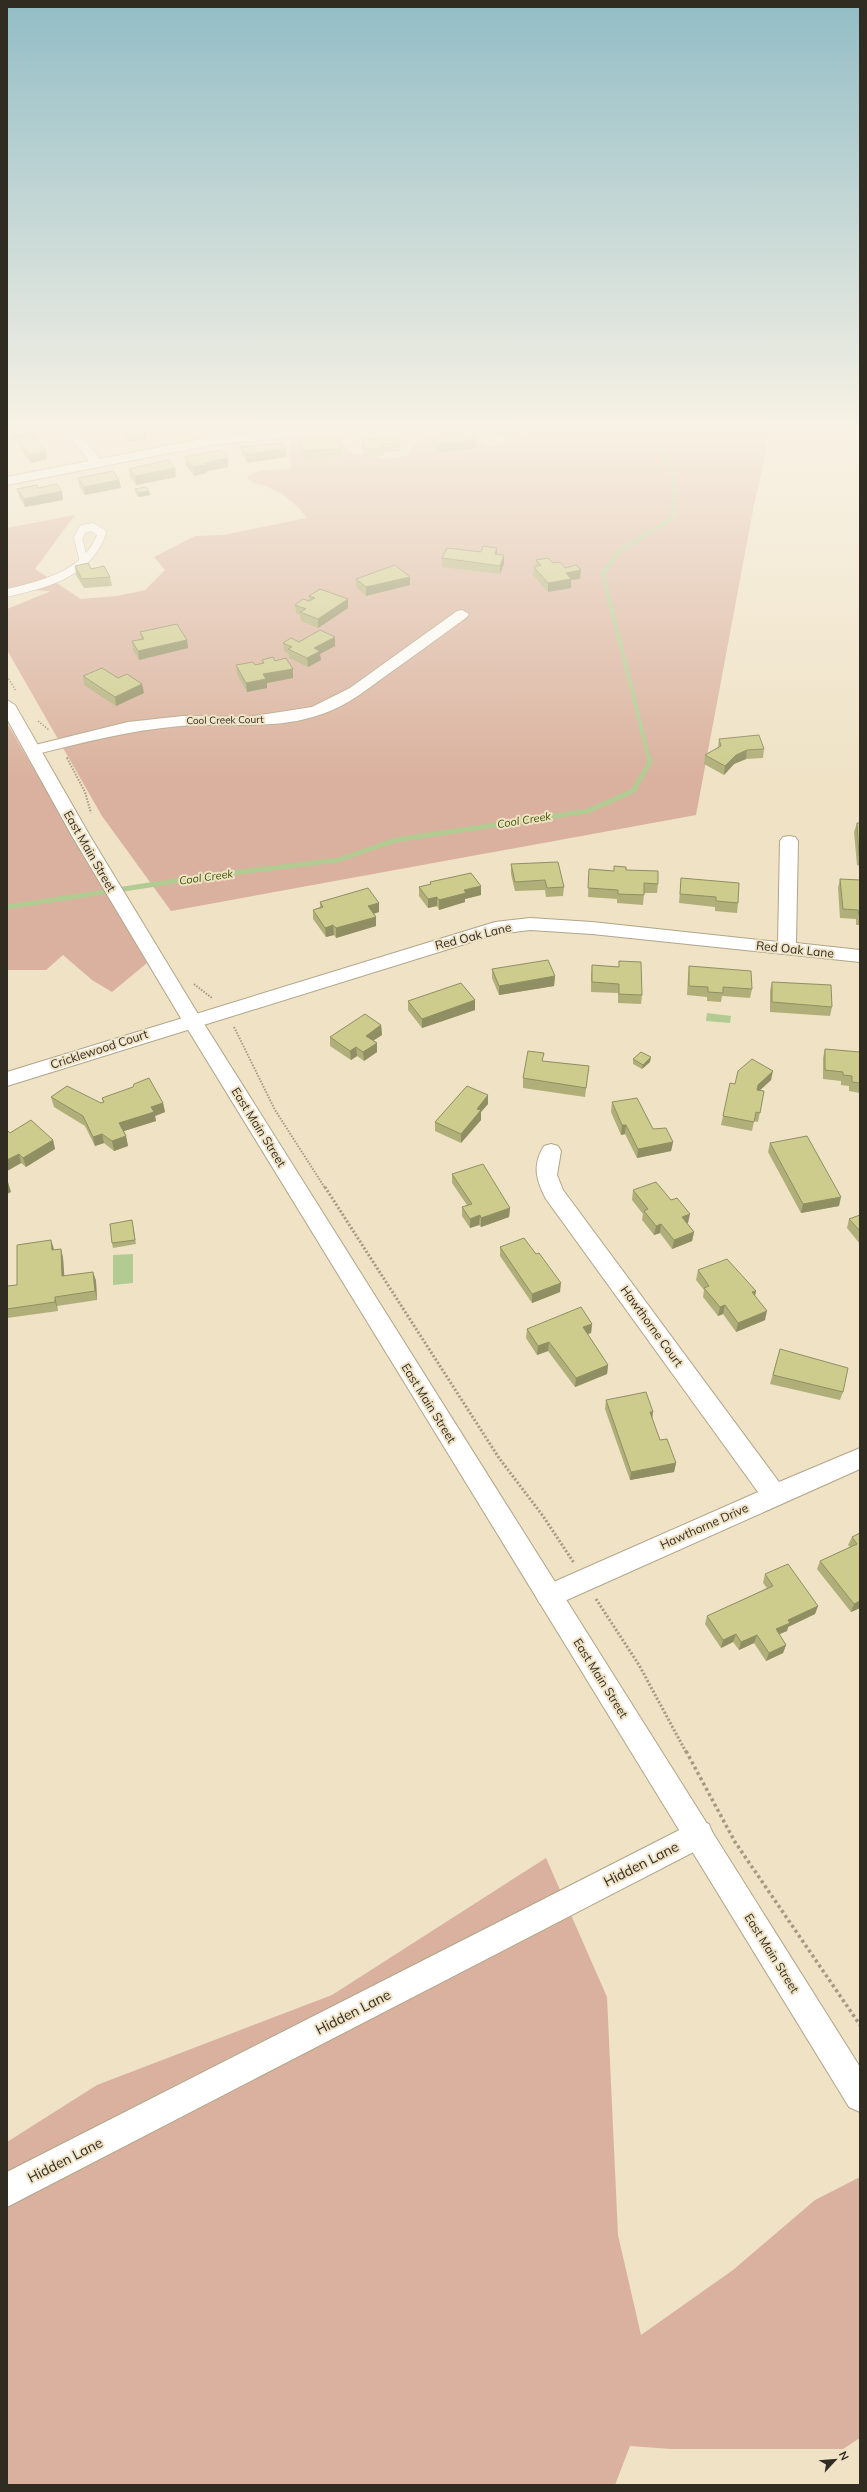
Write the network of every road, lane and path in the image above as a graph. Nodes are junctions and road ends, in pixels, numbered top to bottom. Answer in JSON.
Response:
{"nodes":[{"id":1,"x":84,"y":562,"type":"edge"},
{"id":2,"x":7,"y":593,"type":"edge"},
{"id":3,"x":462,"y":614,"type":"dead end"},
{"id":4,"x":7,"y":705,"type":"edge"},
{"id":5,"x":33,"y":750,"type":"junction"},
{"id":6,"x":789,"y":841,"type":"dead end"},
{"id":7,"x":787,"y":949,"type":"junction"},
{"id":8,"x":860,"y":956,"type":"edge"},
{"id":9,"x":192,"y":1020,"type":"junction"},
{"id":10,"x":231,"y":1022,"type":"dead end"},
{"id":11,"x":7,"y":1079,"type":"edge"},
{"id":12,"x":551,"y":1151,"type":"dead end"},
{"id":13,"x":860,"y":1458,"type":"edge"},
{"id":14,"x":775,"y":1496,"type":"junction"},
{"id":15,"x":573,"y":1562,"type":"dead end"},
{"id":16,"x":594,"y":1594,"type":"dead end"},
{"id":17,"x":549,"y":1596,"type":"junction"},
{"id":18,"x":699,"y":1834,"type":"junction"},
{"id":19,"x":860,"y":2025,"type":"edge"},
{"id":20,"x":860,"y":2096,"type":"edge"},
{"id":21,"x":7,"y":2190,"type":"edge"}],
"edges":[{"from":1,"to":2,"type":"lane"},
{"from":3,"to":5,"type":"street","name":"Cool Creek Court"},
{"from":4,"to":5,"type":"street","name":"East Main Street"},
{"from":5,"to":9,"type":"street","name":"East Main Street"},
{"from":6,"to":7,"type":"street"},
{"from":7,"to":8,"type":"street","name":"Red Oak Lane"},
{"from":7,"to":9,"type":"street","name":"Red Oak Lane"},
{"from":9,"to":11,"type":"street","name":"Cricklewood Court"},
{"from":9,"to":17,"type":"street","name":"East Main Street"},
{"from":10,"to":15,"type":"path"},
{"from":12,"to":14,"type":"street","name":"Hawthorne Court"},
{"from":13,"to":14,"type":"street","name":"Hawthorne Drive"},
{"from":14,"to":17,"type":"street","name":"Hawthorne Drive"},
{"from":16,"to":19,"type":"path"},
{"from":17,"to":18,"type":"street","name":"East Main Street"},
{"from":18,"to":20,"type":"street","name":"East Main Street"},
{"from":18,"to":21,"type":"street","name":"Hidden Lane"}]}
